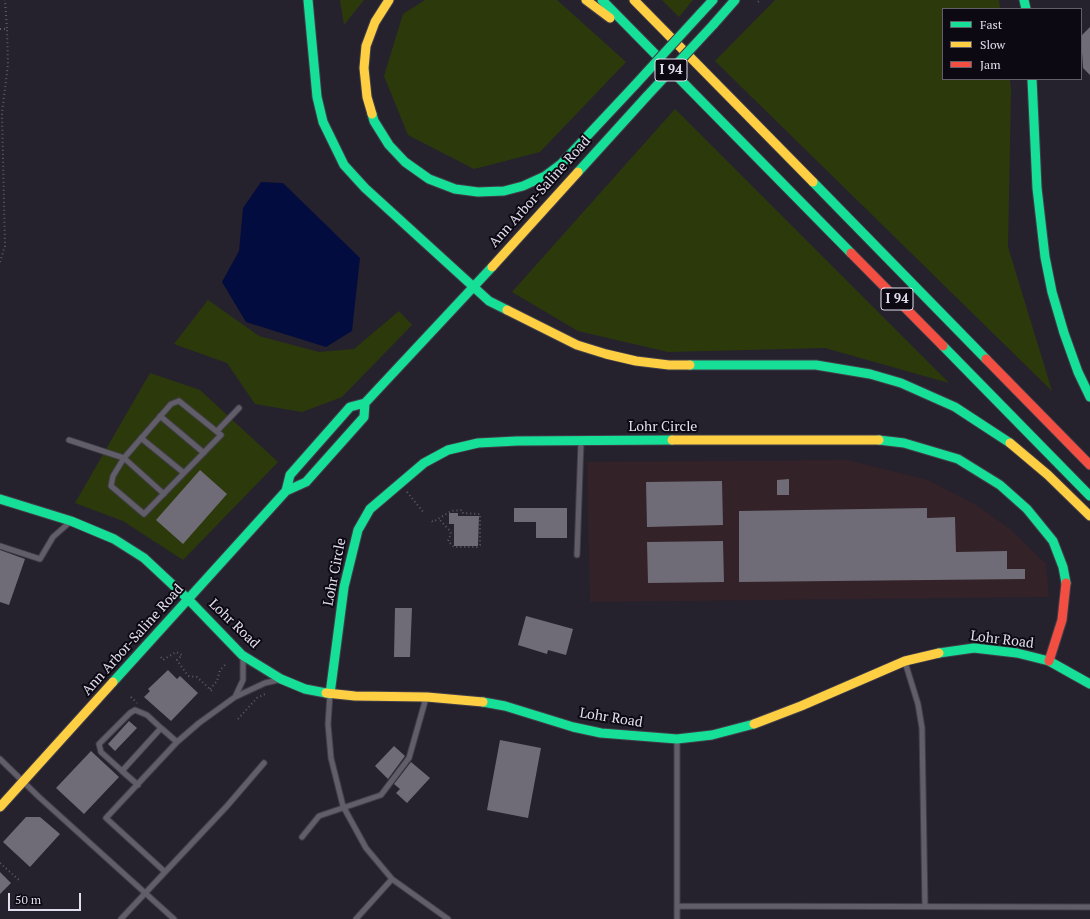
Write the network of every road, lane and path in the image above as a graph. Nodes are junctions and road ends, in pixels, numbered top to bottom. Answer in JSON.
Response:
{"nodes":[{"id":1,"x":4,"y":0,"type":"edge"},
{"id":2,"x":308,"y":0,"type":"edge"},
{"id":3,"x":389,"y":0,"type":"edge"},
{"id":4,"x":586,"y":0,"type":"edge"},
{"id":5,"x":602,"y":0,"type":"edge"},
{"id":6,"x":634,"y":0,"type":"edge"},
{"id":7,"x":713,"y":0,"type":"edge"},
{"id":8,"x":735,"y":0,"type":"edge"},
{"id":9,"x":0,"y":29,"type":"edge"},
{"id":10,"x":7,"y":29,"type":"junction"},
{"id":11,"x":639,"y":38,"type":"junction"},
{"id":12,"x":1032,"y":80,"type":"edge"},
{"id":13,"x":0,"y":262,"type":"edge"},
{"id":14,"x":474,"y":288,"type":"junction"},
{"id":15,"x":1090,"y":397,"type":"edge"},
{"id":16,"x":365,"y":402,"type":"junction"},
{"id":17,"x":239,"y":408,"type":"dead end"},
{"id":18,"x":160,"y":416,"type":"junction"},
{"id":19,"x":217,"y":432,"type":"junction"},
{"id":20,"x":141,"y":438,"type":"junction"},
{"id":21,"x":69,"y":440,"type":"dead end"},
{"id":22,"x":581,"y":441,"type":"junction"},
{"id":23,"x":204,"y":453,"type":"junction"},
{"id":24,"x":124,"y":458,"type":"junction"},
{"id":25,"x":1090,"y":465,"type":"edge"},
{"id":26,"x":184,"y":473,"type":"junction"},
{"id":27,"x":286,"y":491,"type":"junction"},
{"id":28,"x":407,"y":492,"type":"dead end"},
{"id":29,"x":164,"y":494,"type":"junction"},
{"id":30,"x":1090,"y":496,"type":"edge"},
{"id":31,"x":0,"y":499,"type":"edge"},
{"id":32,"x":424,"y":513,"type":"dead end"},
{"id":33,"x":1090,"y":516,"type":"edge"},
{"id":34,"x":439,"y":519,"type":"junction"},
{"id":35,"x":71,"y":521,"type":"junction"},
{"id":36,"x":432,"y":521,"type":"dead end"},
{"id":37,"x":0,"y":546,"type":"edge"},
{"id":38,"x":577,"y":555,"type":"dead end"},
{"id":39,"x":189,"y":600,"type":"junction"},
{"id":40,"x":1062,"y":620,"type":"joint"},
{"id":41,"x":242,"y":655,"type":"junction"},
{"id":42,"x":161,"y":657,"type":"dead end"},
{"id":43,"x":905,"y":661,"type":"junction"},
{"id":44,"x":1049,"y":661,"type":"junction"},
{"id":45,"x":226,"y":664,"type":"dead end"},
{"id":46,"x":281,"y":679,"type":"junction"},
{"id":47,"x":1090,"y":684,"type":"edge"},
{"id":48,"x":210,"y":689,"type":"junction"},
{"id":49,"x":214,"y":693,"type":"dead end"},
{"id":50,"x":265,"y":694,"type":"dead end"},
{"id":51,"x":330,"y":694,"type":"junction"},
{"id":52,"x":235,"y":697,"type":"junction"},
{"id":53,"x":427,"y":697,"type":"junction"},
{"id":54,"x":238,"y":719,"type":"dead end"},
{"id":55,"x":161,"y":728,"type":"junction"},
{"id":56,"x":677,"y":740,"type":"junction"},
{"id":57,"x":177,"y":742,"type":"junction"},
{"id":58,"x":0,"y":759,"type":"edge"},
{"id":59,"x":264,"y":763,"type":"dead end"},
{"id":60,"x":122,"y":770,"type":"junction"},
{"id":61,"x":23,"y":782,"type":"junction"},
{"id":62,"x":138,"y":784,"type":"junction"},
{"id":63,"x":343,"y":806,"type":"junction"},
{"id":64,"x":0,"y":807,"type":"edge"},
{"id":65,"x":302,"y":837,"type":"dead end"},
{"id":66,"x":0,"y":862,"type":"edge"},
{"id":67,"x":164,"y":872,"type":"junction"},
{"id":68,"x":392,"y":879,"type":"junction"},
{"id":69,"x":19,"y":880,"type":"dead end"},
{"id":70,"x":145,"y":892,"type":"junction"},
{"id":71,"x":677,"y":906,"type":"junction"},
{"id":72,"x":925,"y":906,"type":"junction"},
{"id":73,"x":1090,"y":907,"type":"edge"},
{"id":74,"x":121,"y":919,"type":"edge"},
{"id":75,"x":174,"y":919,"type":"edge"},
{"id":76,"x":356,"y":919,"type":"edge"},
{"id":77,"x":448,"y":919,"type":"edge"},
{"id":78,"x":677,"y":919,"type":"edge"}],
"edges":[{"from":1,"to":10,"type":"path"},
{"from":2,"to":14,"type":"main road"},
{"from":3,"to":7,"type":"main road","bridge":true},
{"from":4,"to":11,"type":"main road"},
{"from":5,"to":11,"type":"main road","number":"I 94"},
{"from":6,"to":25,"type":"main road","number":"I 94"},
{"from":8,"to":14,"type":"main road","name":"Ann Arbor-Saline Road","bridge":true},
{"from":9,"to":10,"type":"path"},
{"from":10,"to":13,"type":"path"},
{"from":11,"to":30,"type":"main road","number":"I 94"},
{"from":12,"to":15,"type":"main road"},
{"from":14,"to":16,"type":"main road","name":"Ann Arbor-Saline Road"},
{"from":14,"to":33,"type":"main road"},
{"from":16,"to":27,"type":"main road","name":"Ann Arbor-Saline Road"},
{"from":16,"to":27,"type":"main road","name":"Ann Arbor-Saline Road"},
{"from":17,"to":19,"type":"lane"},
{"from":18,"to":19,"type":"lane"},
{"from":18,"to":20,"type":"lane"},
{"from":18,"to":23,"type":"lane"},
{"from":19,"to":23,"type":"lane"},
{"from":20,"to":24,"type":"lane"},
{"from":20,"to":26,"type":"lane"},
{"from":21,"to":24,"type":"lane"},
{"from":22,"to":38,"type":"lane"},
{"from":22,"to":40,"type":"main road","name":"Lohr Circle"},
{"from":22,"to":51,"type":"main road","name":"Lohr Circle"},
{"from":23,"to":26,"type":"lane"},
{"from":24,"to":29,"type":"lane"},
{"from":24,"to":29,"type":"lane"},
{"from":26,"to":29,"type":"lane"},
{"from":27,"to":39,"type":"main road","name":"Ann Arbor-Saline Road"},
{"from":28,"to":32,"type":"path"},
{"from":31,"to":35,"type":"main road","name":"Lohr Road"},
{"from":34,"to":34,"type":"path"},
{"from":34,"to":36,"type":"path"},
{"from":35,"to":37,"type":"lane"},
{"from":35,"to":39,"type":"main road","name":"Lohr Road"},
{"from":39,"to":41,"type":"main road","name":"Lohr Road"},
{"from":39,"to":61,"type":"main road","name":"Ann Arbor-Saline Road"},
{"from":40,"to":44,"type":"main road","name":"Lohr Road"},
{"from":41,"to":46,"type":"main road","name":"Lohr Road"},
{"from":41,"to":52,"type":"lane"},
{"from":42,"to":48,"type":"path"},
{"from":43,"to":44,"type":"main road","name":"Lohr Road"},
{"from":43,"to":56,"type":"main road","name":"Lohr Road"},
{"from":43,"to":72,"type":"lane"},
{"from":44,"to":47,"type":"main road","name":"Lohr Road"},
{"from":45,"to":48,"type":"path"},
{"from":46,"to":51,"type":"main road","name":"Lohr Road"},
{"from":46,"to":52,"type":"lane"},
{"from":48,"to":49,"type":"path"},
{"from":50,"to":54,"type":"path"},
{"from":51,"to":53,"type":"main road","name":"Lohr Road"},
{"from":51,"to":63,"type":"lane"},
{"from":52,"to":57,"type":"lane"},
{"from":53,"to":56,"type":"main road","name":"Lohr Road"},
{"from":53,"to":63,"type":"lane"},
{"from":55,"to":57,"type":"lane"},
{"from":55,"to":60,"type":"lane"},
{"from":55,"to":60,"type":"lane"},
{"from":56,"to":71,"type":"lane"},
{"from":57,"to":62,"type":"lane"},
{"from":58,"to":61,"type":"lane"},
{"from":59,"to":67,"type":"lane"},
{"from":60,"to":62,"type":"lane"},
{"from":61,"to":64,"type":"main road","name":"Ann Arbor-Saline Road"},
{"from":61,"to":70,"type":"lane"},
{"from":62,"to":67,"type":"lane"},
{"from":63,"to":65,"type":"lane"},
{"from":63,"to":68,"type":"lane"},
{"from":66,"to":69,"type":"path"},
{"from":67,"to":70,"type":"lane"},
{"from":68,"to":76,"type":"lane"},
{"from":68,"to":77,"type":"lane"},
{"from":70,"to":74,"type":"lane"},
{"from":70,"to":75,"type":"lane"},
{"from":71,"to":72,"type":"lane"},
{"from":71,"to":78,"type":"lane"},
{"from":72,"to":73,"type":"lane"}]}
